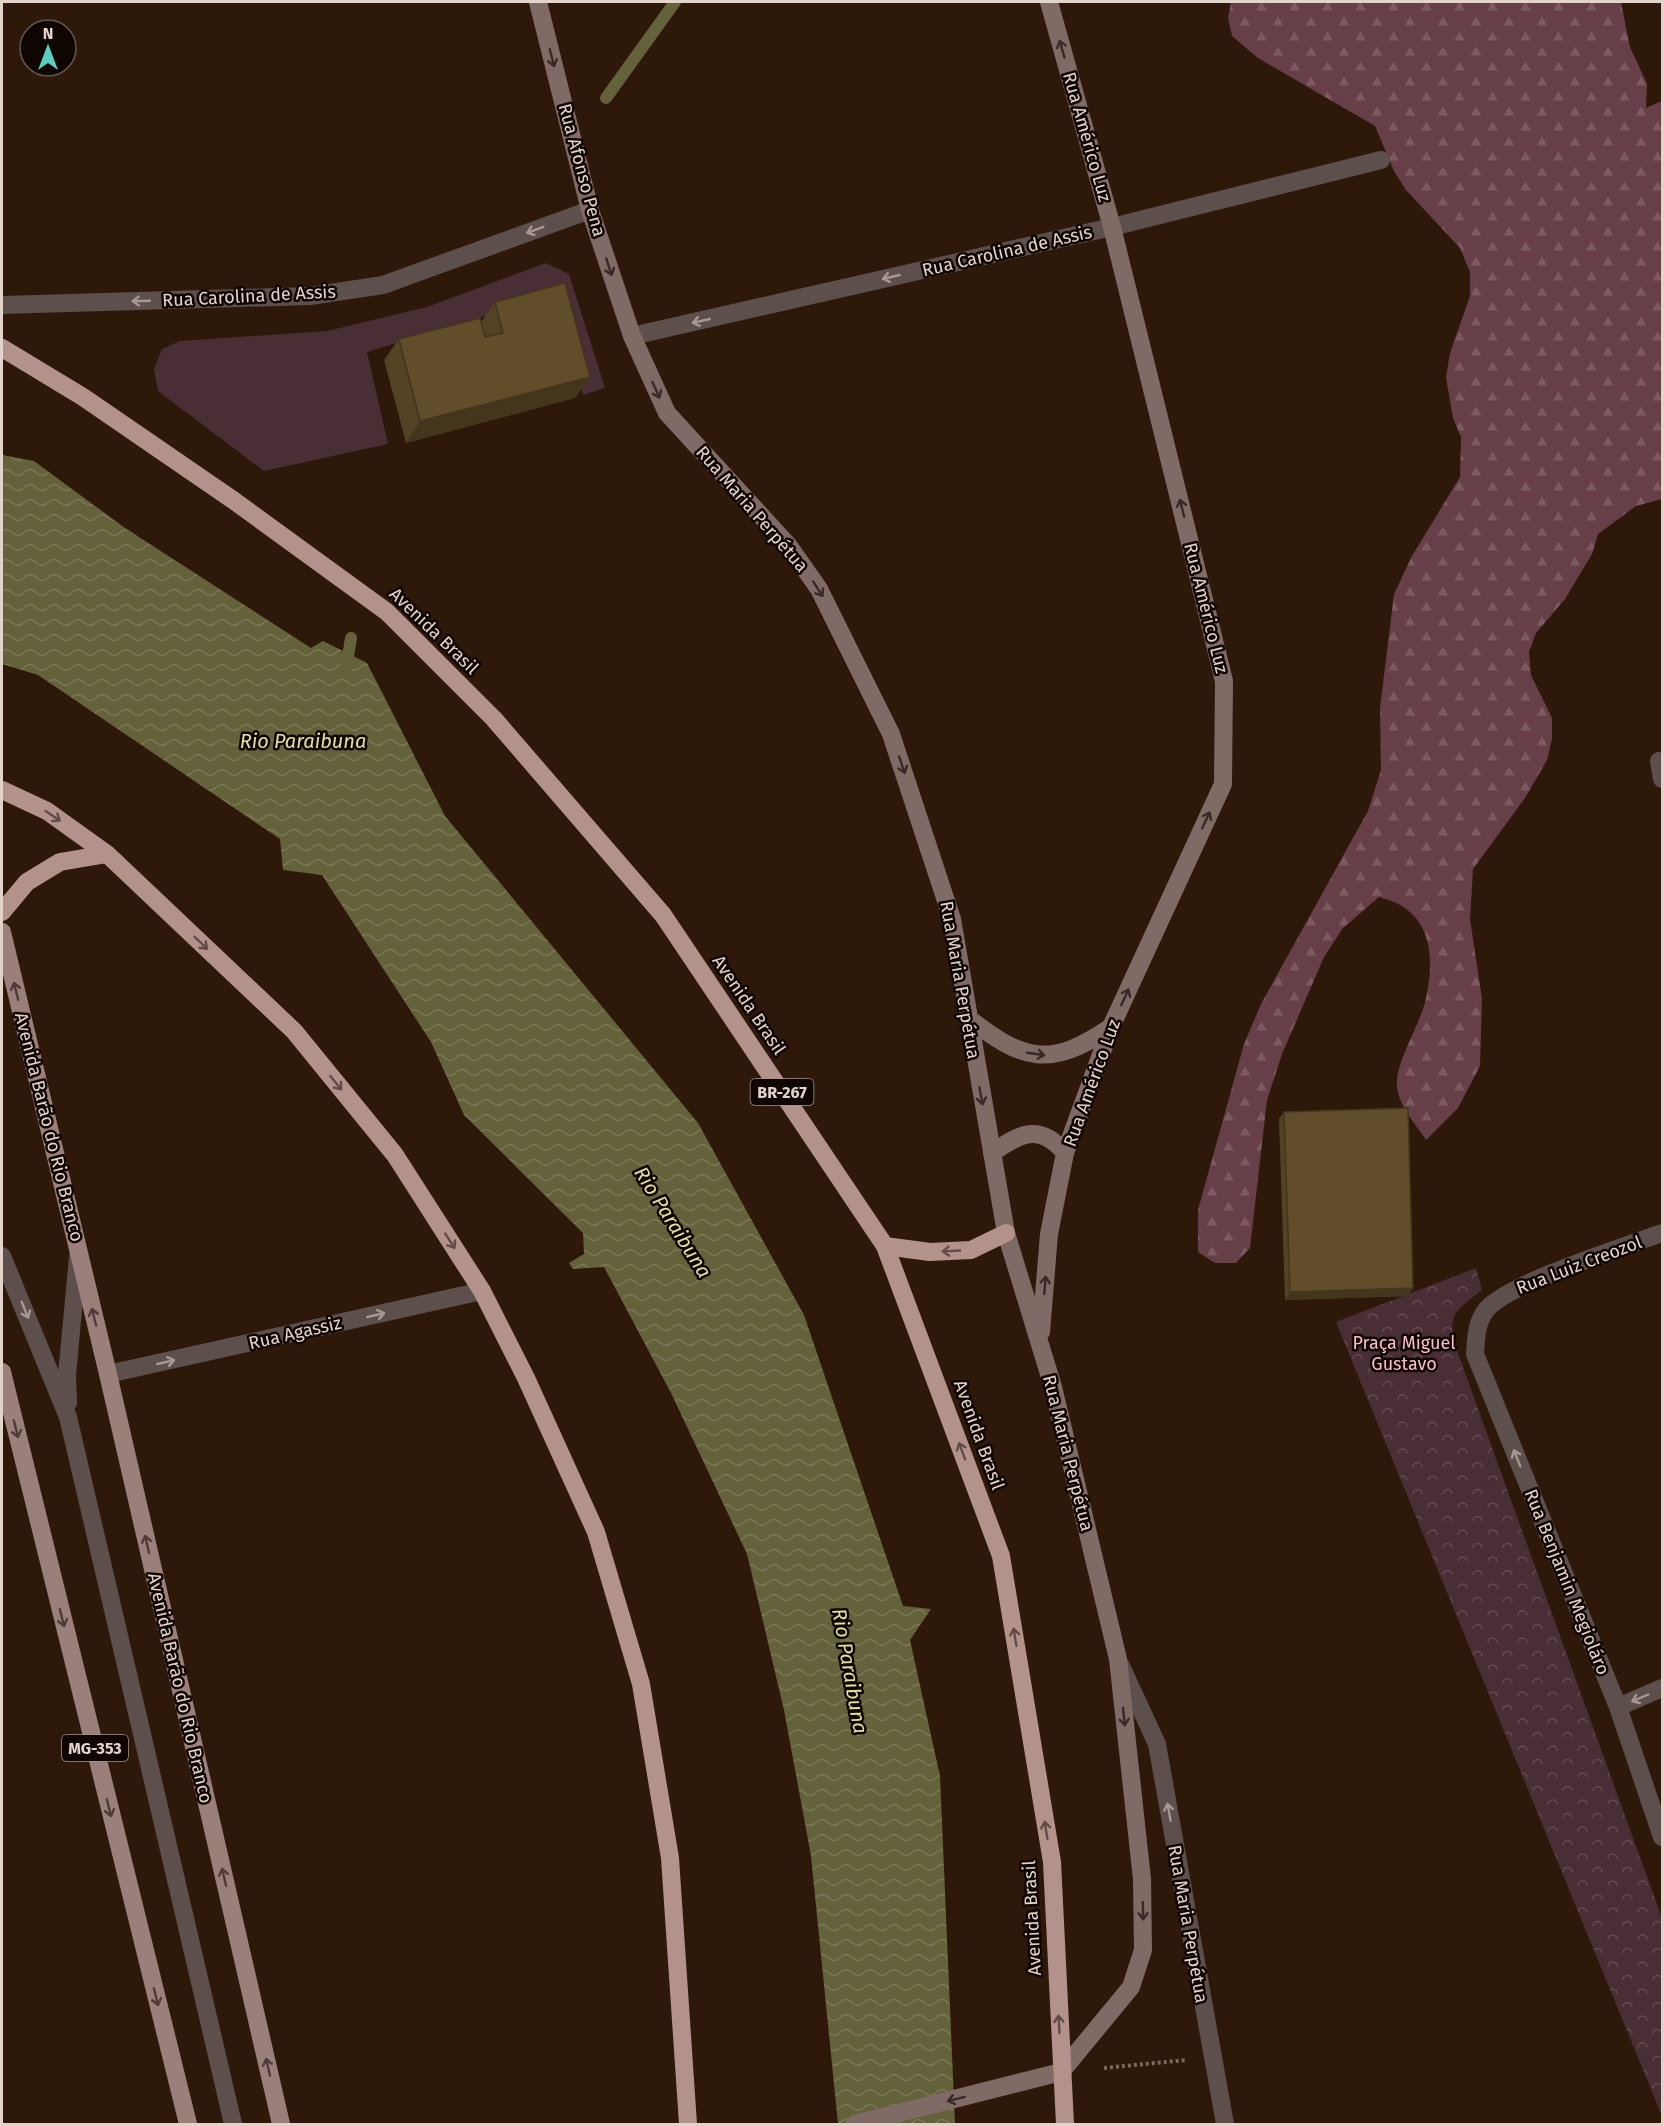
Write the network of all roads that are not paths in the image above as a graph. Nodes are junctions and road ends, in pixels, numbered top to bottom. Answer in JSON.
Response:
{"nodes":[{"id":1,"x":538,"y":2,"type":"edge"},
{"id":2,"x":1049,"y":2,"type":"edge"},
{"id":3,"x":1382,"y":160,"type":"dead end"},
{"id":4,"x":590,"y":210,"type":"junction"},
{"id":5,"x":1112,"y":226,"type":"junction"},
{"id":6,"x":2,"y":305,"type":"edge"},
{"id":7,"x":632,"y":336,"type":"junction"},
{"id":8,"x":2,"y":348,"type":"edge"},
{"id":9,"x":2,"y":790,"type":"edge"},
{"id":10,"x":107,"y":854,"type":"junction"},
{"id":11,"x":2,"y":912,"type":"edge"},
{"id":12,"x":2,"y":932,"type":"edge"},
{"id":13,"x":967,"y":1017,"type":"junction"},
{"id":14,"x":1111,"y":1027,"type":"junction"},
{"id":15,"x":992,"y":1153,"type":"junction"},
{"id":16,"x":1065,"y":1153,"type":"junction"},
{"id":17,"x":1006,"y":1233,"type":"junction"},
{"id":18,"x":1662,"y":1233,"type":"edge"},
{"id":19,"x":885,"y":1246,"type":"junction"},
{"id":20,"x":79,"y":1252,"type":"junction"},
{"id":21,"x":2,"y":1256,"type":"edge"},
{"id":22,"x":482,"y":1291,"type":"junction"},
{"id":23,"x":1476,"y":1329,"type":"joint"},
{"id":24,"x":1040,"y":1343,"type":"junction"},
{"id":25,"x":2,"y":1372,"type":"edge"},
{"id":26,"x":108,"y":1374,"type":"junction"},
{"id":27,"x":68,"y":1417,"type":"junction"},
{"id":28,"x":1118,"y":1659,"type":"junction"},
{"id":29,"x":1662,"y":1688,"type":"edge"},
{"id":30,"x":1618,"y":1707,"type":"junction"},
{"id":31,"x":1662,"y":1837,"type":"edge"},
{"id":32,"x":1061,"y":2072,"type":"junction"},
{"id":33,"x":188,"y":2124,"type":"edge"},
{"id":34,"x":233,"y":2124,"type":"edge"},
{"id":35,"x":281,"y":2124,"type":"edge"},
{"id":36,"x":688,"y":2124,"type":"edge"},
{"id":37,"x":855,"y":2124,"type":"edge"},
{"id":38,"x":1065,"y":2124,"type":"edge"},
{"id":39,"x":1225,"y":2124,"type":"edge"}],
"edges":[{"from":1,"to":4,"type":"street","name":"Rua Afonso Pena","one_way":true},
{"from":5,"to":2,"type":"street","name":"Rua Américo Luz","one_way":true},
{"from":3,"to":5,"type":"street","name":"Rua Carolina de Assis"},
{"from":4,"to":6,"type":"street","name":"Rua Carolina de Assis","one_way":true},
{"from":4,"to":7,"type":"street","name":"Rua Afonso Pena","one_way":true},
{"from":5,"to":7,"type":"street","name":"Rua Carolina de Assis","one_way":true},
{"from":14,"to":5,"type":"street","name":"Rua Américo Luz","one_way":true},
{"from":7,"to":13,"type":"street","name":"Rua Maria Perpétua","one_way":true},
{"from":8,"to":19,"type":"highway","name":"Avenida Brasil","number":"BR-267"},
{"from":9,"to":10,"type":"highway","one_way":true},
{"from":10,"to":11,"type":"highway"},
{"from":10,"to":22,"type":"highway","one_way":true},
{"from":20,"to":12,"type":"main road","name":"Avenida Barão do Rio Branco","one_way":true},
{"from":13,"to":14,"type":"street","one_way":true},
{"from":13,"to":15,"type":"street","name":"Rua Maria Perpétua","one_way":true},
{"from":14,"to":16,"type":"street","name":"Rua Américo Luz"},
{"from":15,"to":16,"type":"street"},
{"from":15,"to":17,"type":"street","name":"Rua Maria Perpétua"},
{"from":24,"to":16,"type":"street","name":"Rua Américo Luz","one_way":true},
{"from":17,"to":19,"type":"highway","one_way":true},
{"from":17,"to":24,"type":"street","name":"Rua Maria Perpétua"},
{"from":18,"to":23,"type":"street","name":"Rua Luiz Creozol"},
{"from":32,"to":19,"type":"highway","name":"Avenida Brasil","number":"BR-267","one_way":true},
{"from":26,"to":20,"type":"main road","name":"Avenida Barão do Rio Branco","one_way":true},
{"from":20,"to":27,"type":"street","name":"Avenida Barão do Rio Branco"},
{"from":21,"to":27,"type":"street","name":"Avenida Barão do Rio Branco","one_way":true},
{"from":26,"to":22,"type":"street","name":"Rua Agassiz","one_way":true},
{"from":22,"to":36,"type":"highway"},
{"from":30,"to":23,"type":"street","name":"Rua Benjamin Megioláro","one_way":true},
{"from":24,"to":28,"type":"street","name":"Rua Maria Perpétua"},
{"from":25,"to":33,"type":"main road","number":"MG-353","one_way":true},
{"from":35,"to":26,"type":"main road","name":"Avenida Barão do Rio Branco","one_way":true},
{"from":27,"to":34,"type":"street","name":"Avenida Barão do Rio Branco"},
{"from":28,"to":32,"type":"street","name":"Rua Maria Perpétua","one_way":true},
{"from":39,"to":28,"type":"street","name":"Rua Maria Perpétua","one_way":true},
{"from":29,"to":30,"type":"street","one_way":true},
{"from":30,"to":31,"type":"street","name":"Rua Benjamin Megioláro"},
{"from":32,"to":37,"type":"street","one_way":true},
{"from":32,"to":38,"type":"highway","name":"Avenida Brasil","number":"BR-267"}]}
